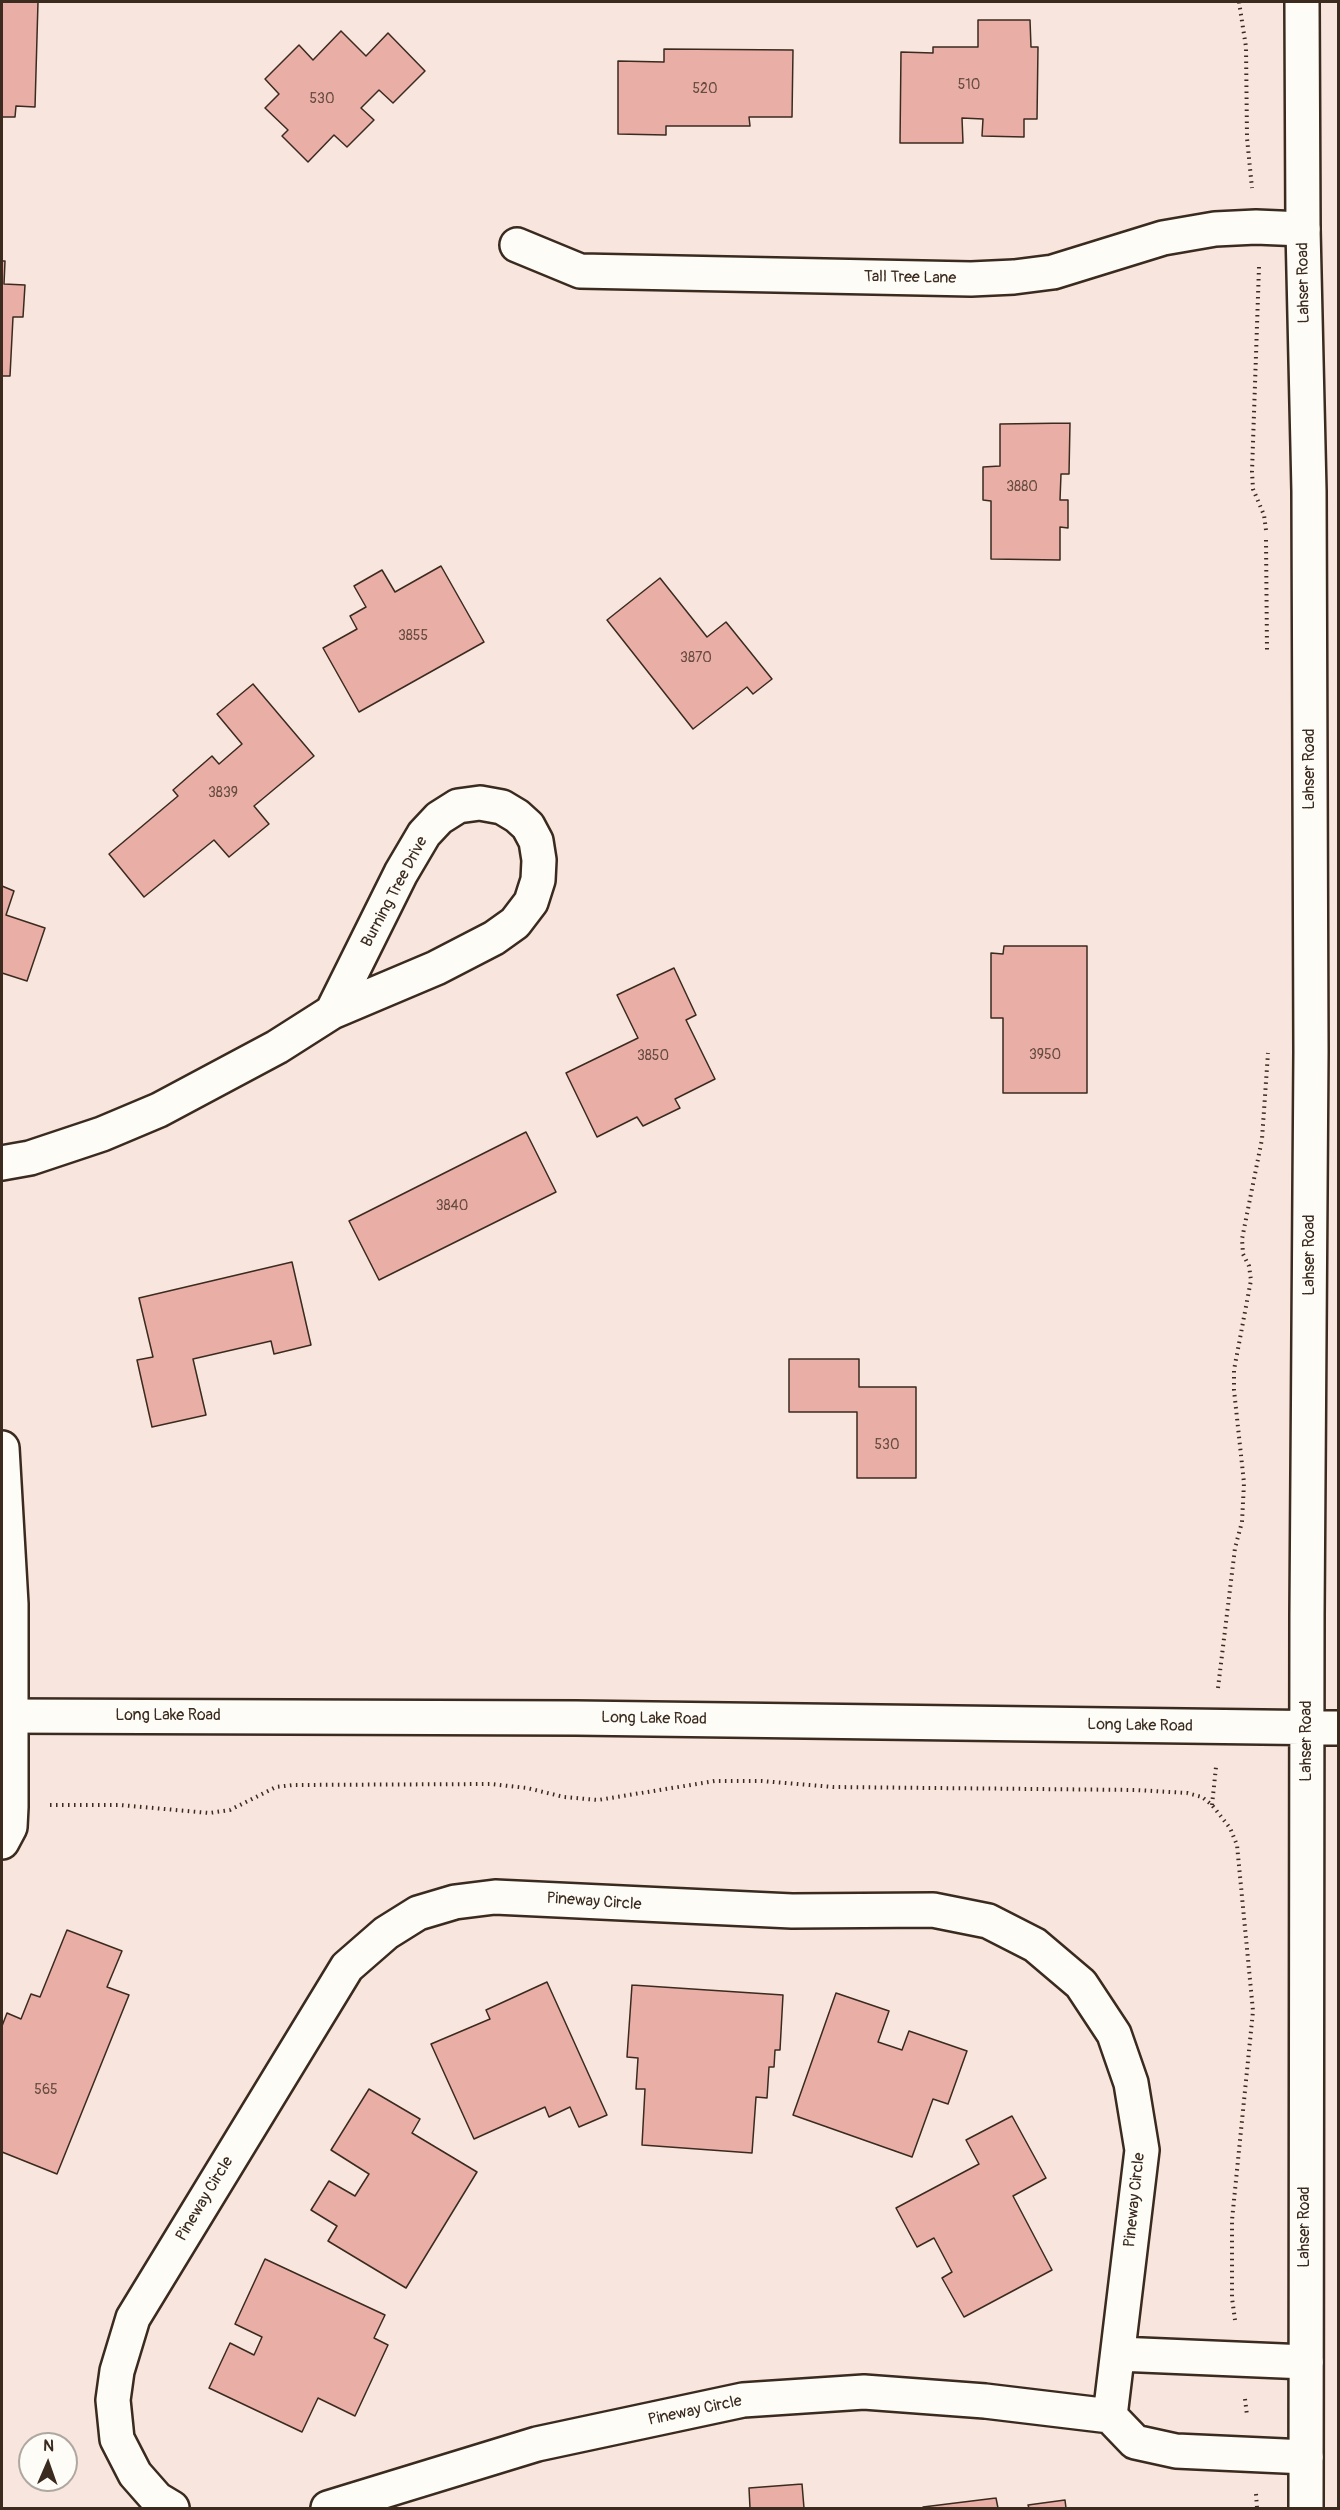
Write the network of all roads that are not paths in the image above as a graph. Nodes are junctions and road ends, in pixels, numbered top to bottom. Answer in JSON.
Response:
{"nodes":[{"id":1,"x":1302,"y":2,"type":"edge"},
{"id":2,"x":1303,"y":229,"type":"junction"},
{"id":3,"x":517,"y":245,"type":"dead end"},
{"id":4,"x":332,"y":1012,"type":"junction"},
{"id":5,"x":2,"y":1163,"type":"edge"},
{"id":6,"x":2,"y":1448,"type":"edge"},
{"id":7,"x":6,"y":1716,"type":"edge"},
{"id":8,"x":1323,"y":1728,"type":"edge"},
{"id":9,"x":2,"y":1842,"type":"edge"},
{"id":10,"x":1118,"y":2354,"type":"junction"},
{"id":11,"x":1306,"y":2362,"type":"junction"},
{"id":12,"x":1110,"y":2416,"type":"junction"},
{"id":13,"x":1306,"y":2457,"type":"junction"},
{"id":14,"x":172,"y":2508,"type":"edge"},
{"id":15,"x":327,"y":2508,"type":"edge"},
{"id":16,"x":1306,"y":2508,"type":"edge"}],
"edges":[{"from":1,"to":2,"type":"street","name":"Lahser Road"},
{"from":2,"to":3,"type":"street","name":"Tall Tree Lane"},
{"from":2,"to":8,"type":"street","name":"Lahser Road"},
{"from":4,"to":4,"type":"street","name":"Burning Tree Drive"},
{"from":4,"to":5,"type":"street","name":"Burning Tree Drive"},
{"from":6,"to":7,"type":"street"},
{"from":7,"to":8,"type":"street","name":"Long Lake Road"},
{"from":7,"to":9,"type":"street"},
{"from":8,"to":11,"type":"street","name":"Lahser Road"},
{"from":10,"to":11,"type":"street"},
{"from":10,"to":12,"type":"street","name":"Pineway Circle"},
{"from":10,"to":14,"type":"street","name":"Pineway Circle"},
{"from":11,"to":13,"type":"street","name":"Lahser Road"},
{"from":12,"to":13,"type":"street"},
{"from":12,"to":15,"type":"street","name":"Pineway Circle"},
{"from":13,"to":16,"type":"street","name":"Lahser Road"}]}
